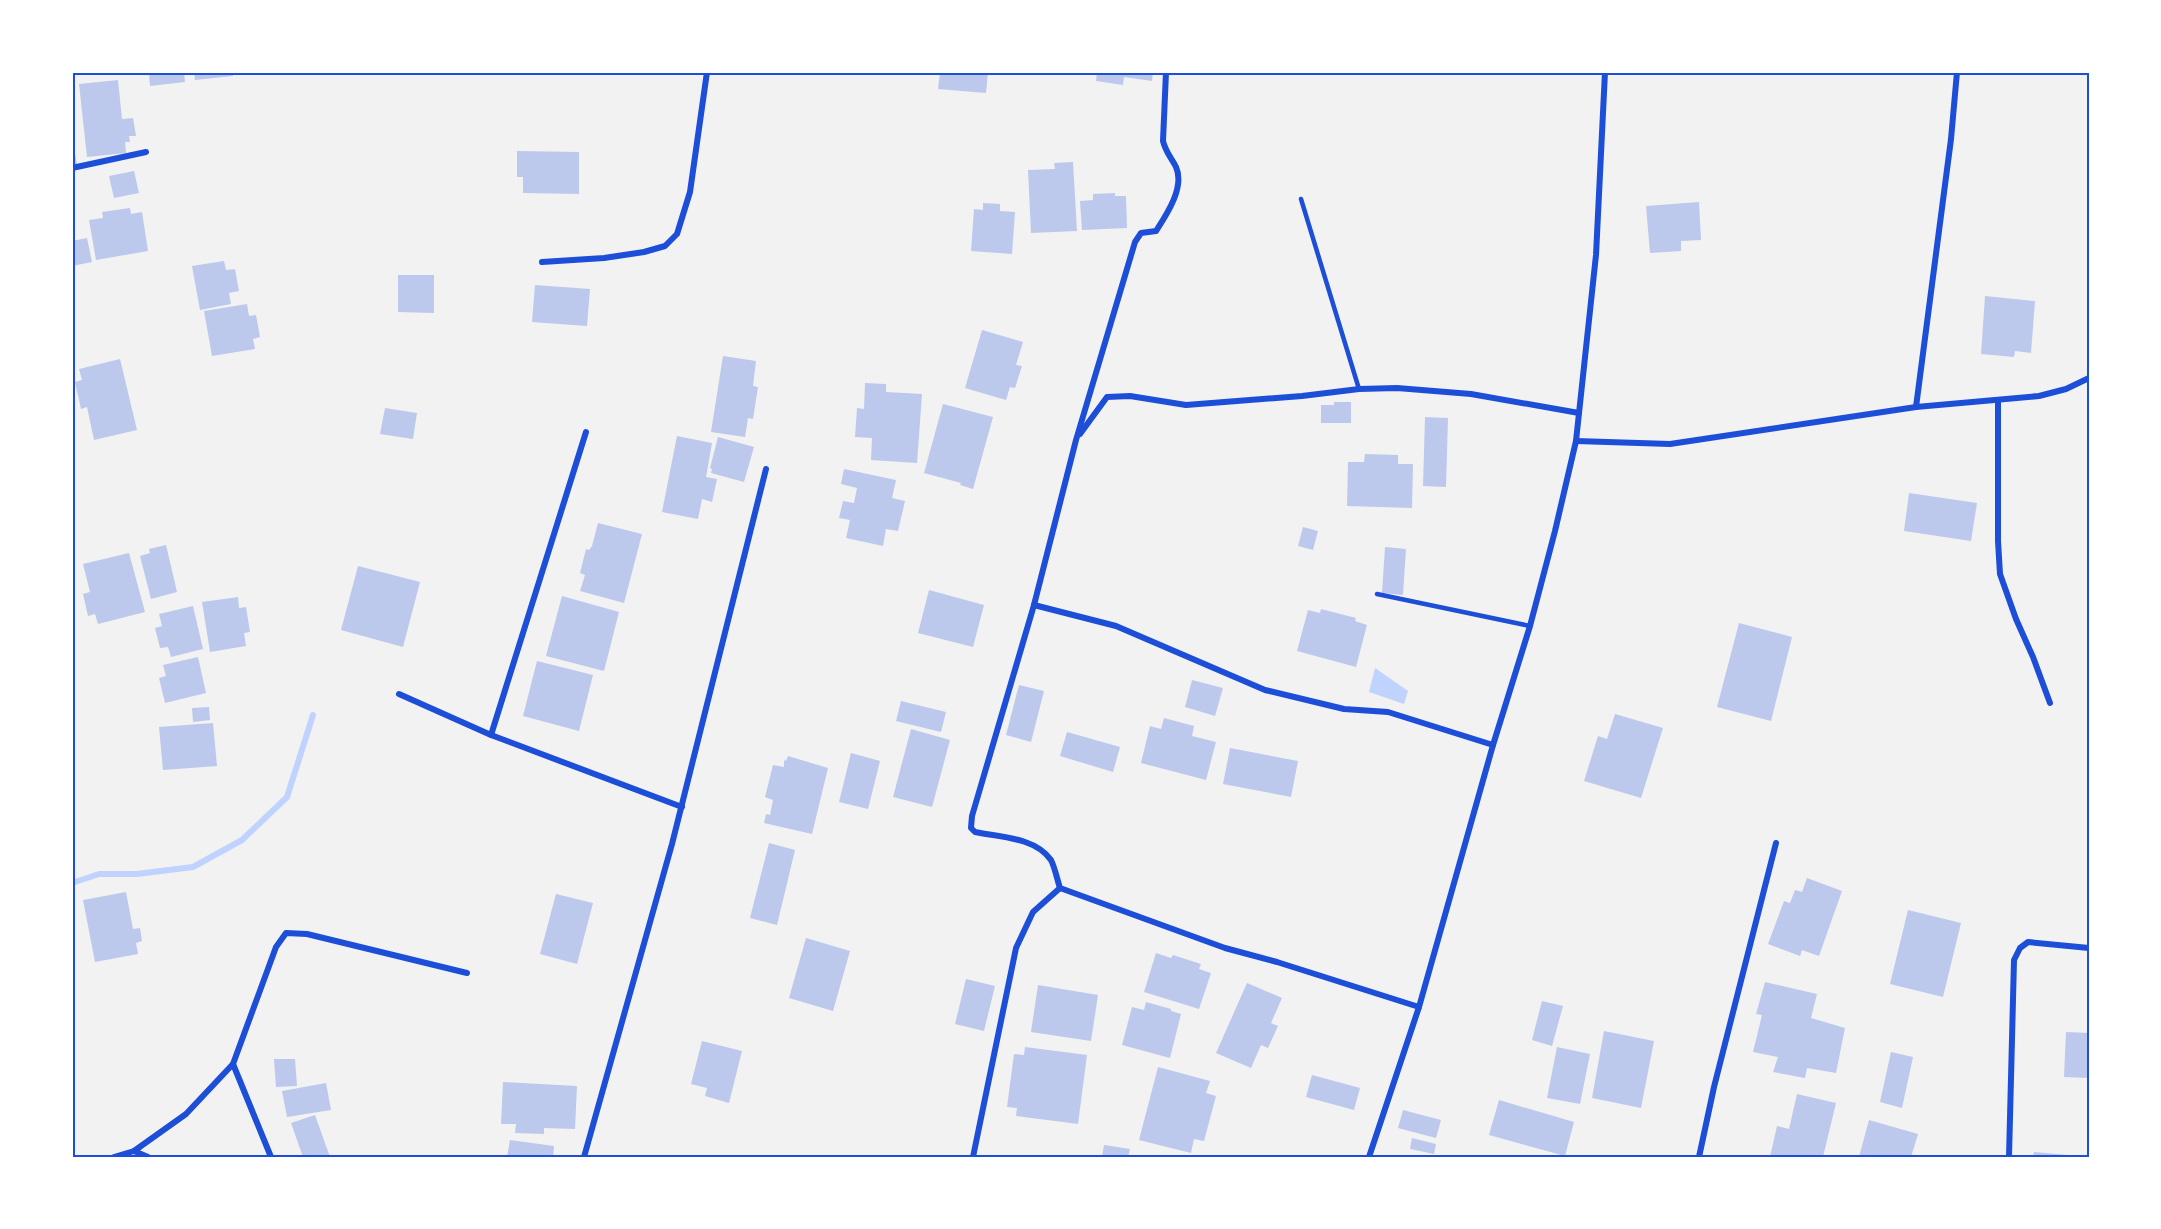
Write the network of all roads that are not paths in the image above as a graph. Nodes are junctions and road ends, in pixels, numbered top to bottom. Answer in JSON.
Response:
{"nodes":[{"id":1,"x":707,"y":72,"type":"edge"},
{"id":2,"x":1166,"y":72,"type":"edge"},
{"id":3,"x":1605,"y":72,"type":"edge"},
{"id":4,"x":1957,"y":72,"type":"edge"},
{"id":5,"x":146,"y":152,"type":"dead end"},
{"id":6,"x":72,"y":168,"type":"edge"},
{"id":7,"x":1301,"y":199,"type":"dead end"},
{"id":8,"x":542,"y":262,"type":"dead end"},
{"id":9,"x":2089,"y":378,"type":"edge"},
{"id":10,"x":1359,"y":388,"type":"junction"},
{"id":11,"x":1998,"y":400,"type":"junction"},
{"id":12,"x":1916,"y":407,"type":"junction"},
{"id":13,"x":1579,"y":413,"type":"junction"},
{"id":14,"x":586,"y":432,"type":"dead end"},
{"id":15,"x":1076,"y":440,"type":"junction"},
{"id":16,"x":1576,"y":441,"type":"junction"},
{"id":17,"x":766,"y":469,"type":"dead end"},
{"id":18,"x":1377,"y":594,"type":"dead end"},
{"id":19,"x":1034,"y":605,"type":"junction"},
{"id":20,"x":1530,"y":626,"type":"junction"},
{"id":21,"x":399,"y":694,"type":"dead end"},
{"id":22,"x":2050,"y":703,"type":"dead end"},
{"id":23,"x":491,"y":735,"type":"junction"},
{"id":24,"x":1493,"y":745,"type":"junction"},
{"id":25,"x":682,"y":807,"type":"junction"},
{"id":26,"x":1776,"y":843,"type":"dead end"},
{"id":27,"x":1060,"y":888,"type":"junction"},
{"id":28,"x":2089,"y":948,"type":"edge"},
{"id":29,"x":467,"y":973,"type":"dead end"},
{"id":30,"x":1419,"y":1007,"type":"junction"},
{"id":31,"x":233,"y":1064,"type":"junction"},
{"id":32,"x":134,"y":1151,"type":"junction"},
{"id":33,"x":114,"y":1157,"type":"edge"},
{"id":34,"x":148,"y":1157,"type":"edge"},
{"id":35,"x":271,"y":1157,"type":"edge"},
{"id":36,"x":584,"y":1157,"type":"edge"},
{"id":37,"x":973,"y":1157,"type":"edge"},
{"id":38,"x":1369,"y":1157,"type":"edge"},
{"id":39,"x":1699,"y":1157,"type":"edge"},
{"id":40,"x":2009,"y":1157,"type":"edge"}],
"edges":[{"from":1,"to":8,"type":"street"},
{"from":2,"to":15,"type":"street"},
{"from":3,"to":13,"type":"street"},
{"from":4,"to":12,"type":"street"},
{"from":5,"to":6,"type":"street"},
{"from":7,"to":10,"type":"lane"},
{"from":9,"to":11,"type":"street"},
{"from":10,"to":13,"type":"street"},
{"from":10,"to":15,"type":"street"},
{"from":11,"to":12,"type":"street"},
{"from":11,"to":22,"type":"street"},
{"from":12,"to":16,"type":"street"},
{"from":13,"to":16,"type":"street"},
{"from":14,"to":23,"type":"street"},
{"from":15,"to":19,"type":"street"},
{"from":16,"to":20,"type":"street"},
{"from":17,"to":25,"type":"street"},
{"from":18,"to":20,"type":"lane"},
{"from":19,"to":24,"type":"street"},
{"from":19,"to":27,"type":"street"},
{"from":20,"to":24,"type":"street"},
{"from":21,"to":23,"type":"street"},
{"from":23,"to":25,"type":"street"},
{"from":24,"to":30,"type":"street"},
{"from":25,"to":36,"type":"street"},
{"from":26,"to":39,"type":"street"},
{"from":27,"to":30,"type":"street"},
{"from":27,"to":37,"type":"street"},
{"from":28,"to":40,"type":"street"},
{"from":29,"to":31,"type":"street"},
{"from":30,"to":38,"type":"street"},
{"from":31,"to":32,"type":"street"},
{"from":31,"to":35,"type":"street"},
{"from":32,"to":33,"type":"street"},
{"from":32,"to":34,"type":"street"}]}
